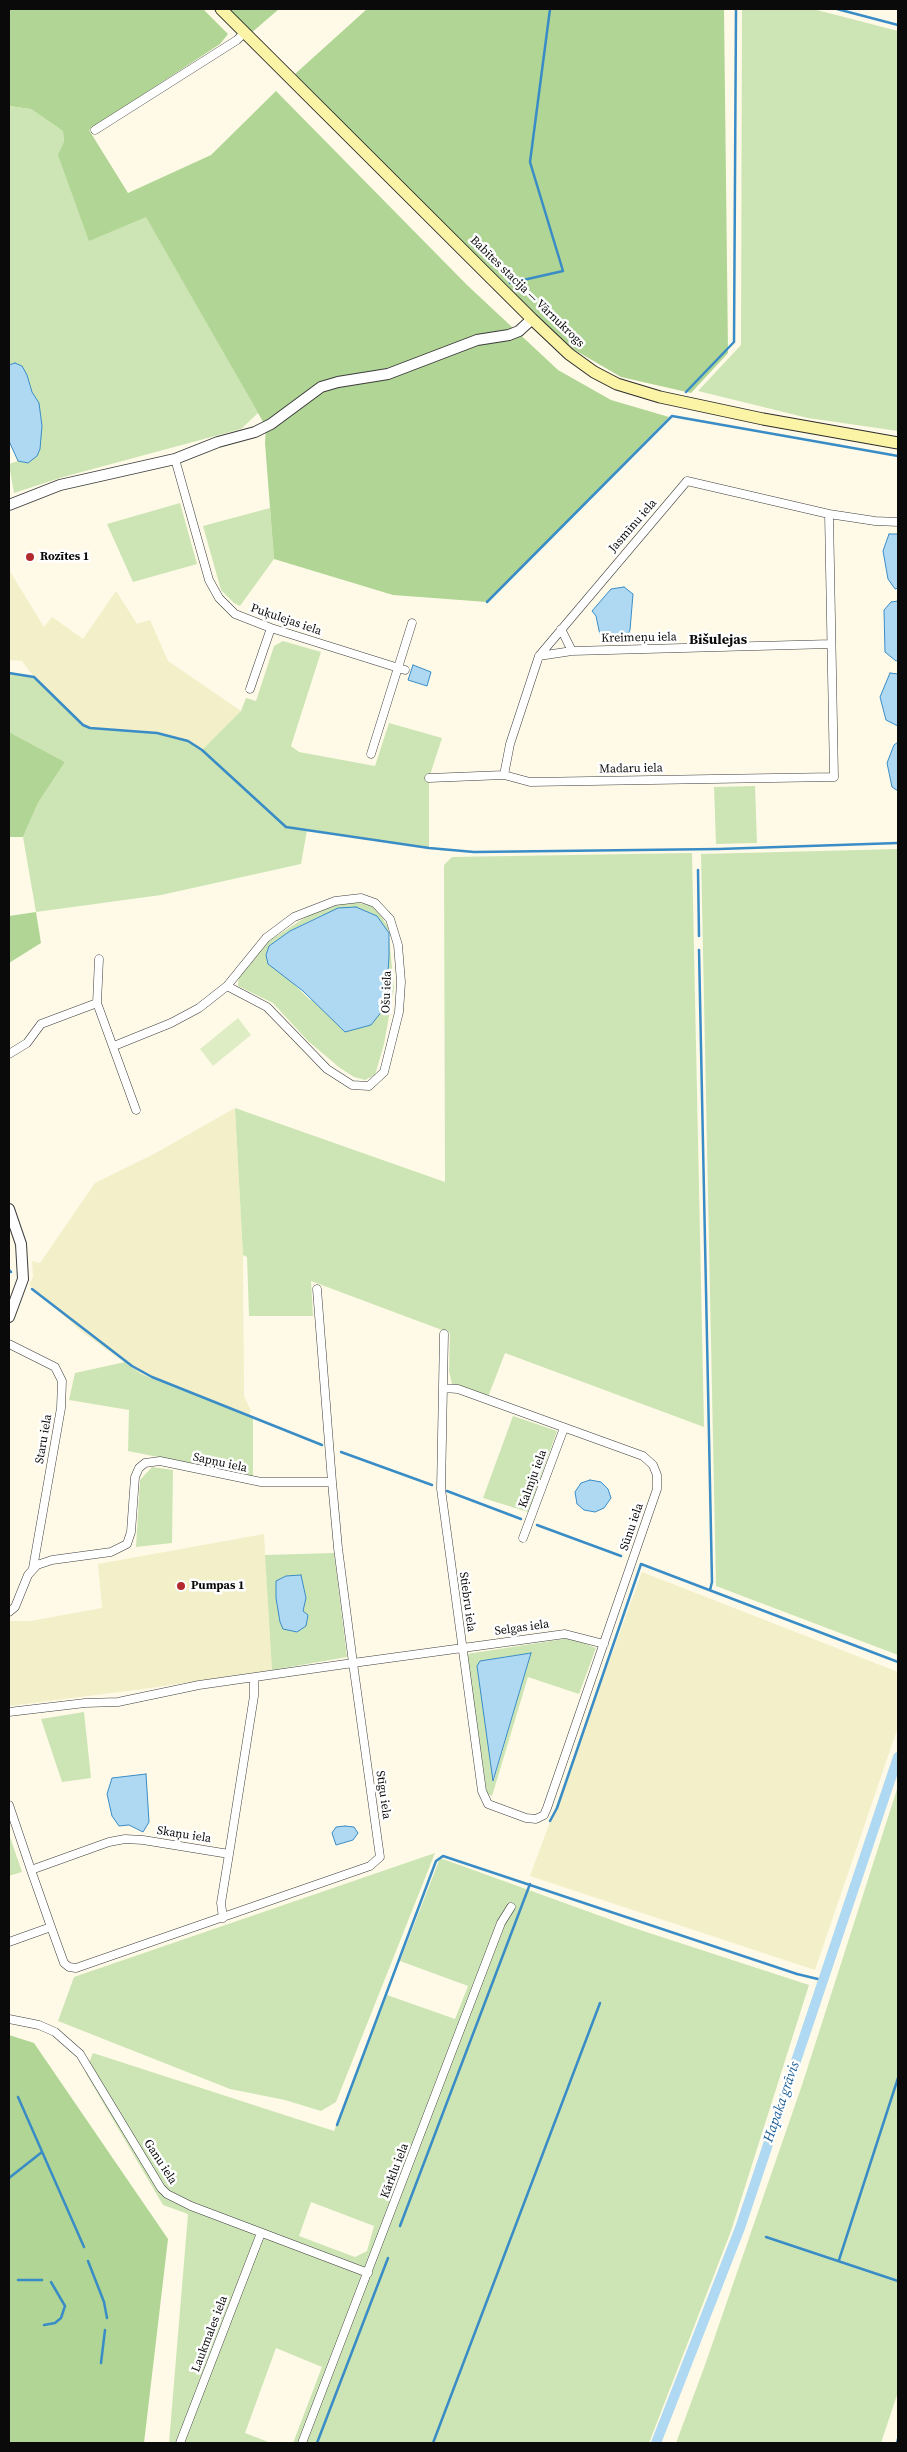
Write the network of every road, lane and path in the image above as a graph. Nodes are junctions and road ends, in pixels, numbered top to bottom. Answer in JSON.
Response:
{"nodes":[{"id":1,"x":221,"y":9,"type":"edge"},
{"id":2,"x":245,"y":32,"type":"junction"},
{"id":3,"x":95,"y":130,"type":"dead end"},
{"id":4,"x":532,"y":319,"type":"junction"},
{"id":5,"x":898,"y":443,"type":"edge"},
{"id":6,"x":175,"y":459,"type":"junction"},
{"id":7,"x":9,"y":505,"type":"edge"},
{"id":8,"x":829,"y":514,"type":"junction"},
{"id":9,"x":898,"y":522,"type":"edge"},
{"id":10,"x":412,"y":622,"type":"dead end"},
{"id":11,"x":271,"y":628,"type":"junction"},
{"id":12,"x":561,"y":629,"type":"junction"},
{"id":13,"x":831,"y":644,"type":"junction"},
{"id":14,"x":572,"y":651,"type":"junction"},
{"id":15,"x":539,"y":656,"type":"junction"},
{"id":16,"x":401,"y":669,"type":"junction"},
{"id":17,"x":250,"y":689,"type":"dead end"},
{"id":18,"x":371,"y":754,"type":"dead end"},
{"id":19,"x":504,"y":776,"type":"junction"},
{"id":20,"x":428,"y":778,"type":"dead end"},
{"id":21,"x":99,"y":959,"type":"dead end"},
{"id":22,"x":227,"y":986,"type":"junction"},
{"id":23,"x":97,"y":1002,"type":"junction"},
{"id":24,"x":114,"y":1046,"type":"junction"},
{"id":25,"x":9,"y":1054,"type":"edge"},
{"id":26,"x":136,"y":1110,"type":"dead end"},
{"id":27,"x":9,"y":1209,"type":"edge"},
{"id":28,"x":317,"y":1288,"type":"dead end"},
{"id":29,"x":9,"y":1317,"type":"edge"},
{"id":30,"x":444,"y":1334,"type":"dead end"},
{"id":31,"x":9,"y":1344,"type":"edge"},
{"id":32,"x":443,"y":1388,"type":"junction"},
{"id":33,"x":564,"y":1428,"type":"junction"},
{"id":34,"x":332,"y":1482,"type":"junction"},
{"id":35,"x":523,"y":1538,"type":"dead end"},
{"id":36,"x":34,"y":1568,"type":"junction"},
{"id":37,"x":9,"y":1612,"type":"edge"},
{"id":38,"x":604,"y":1644,"type":"junction"},
{"id":39,"x":462,"y":1648,"type":"junction"},
{"id":40,"x":354,"y":1663,"type":"junction"},
{"id":41,"x":254,"y":1678,"type":"junction"},
{"id":42,"x":9,"y":1712,"type":"edge"},
{"id":43,"x":9,"y":1805,"type":"edge"},
{"id":44,"x":547,"y":1808,"type":"joint"},
{"id":45,"x":229,"y":1854,"type":"junction"},
{"id":46,"x":31,"y":1870,"type":"junction"},
{"id":47,"x":511,"y":1907,"type":"dead end"},
{"id":48,"x":224,"y":1918,"type":"junction"},
{"id":49,"x":51,"y":1927,"type":"junction"},
{"id":50,"x":9,"y":1942,"type":"edge"},
{"id":51,"x":9,"y":2019,"type":"edge"},
{"id":52,"x":261,"y":2233,"type":"junction"},
{"id":53,"x":368,"y":2273,"type":"junction"},
{"id":54,"x":180,"y":2443,"type":"edge"},
{"id":55,"x":302,"y":2443,"type":"edge"}],
"edges":[{"from":1,"to":2,"type":"main road","name":"Babītes stacija — Vārnukrogs"},
{"from":2,"to":3,"type":"street"},
{"from":2,"to":4,"type":"main road","name":"Babītes stacija — Vārnukrogs"},
{"from":4,"to":5,"type":"main road","name":"Babītes stacija — Vārnukrogs"},
{"from":4,"to":6,"type":"street"},
{"from":6,"to":7,"type":"street"},
{"from":6,"to":11,"type":"street","name":"Puķulejas iela"},
{"from":8,"to":9,"type":"street","name":"Jasmīnu iela"},
{"from":8,"to":12,"type":"street","name":"Jasmīnu iela"},
{"from":8,"to":13,"type":"street"},
{"from":10,"to":16,"type":"street"},
{"from":11,"to":16,"type":"street","name":"Puķulejas iela"},
{"from":11,"to":17,"type":"street"},
{"from":12,"to":14,"type":"street"},
{"from":12,"to":15,"type":"street","name":"Jasmīnu iela"},
{"from":13,"to":14,"type":"street","name":"Kreimeņu iela"},
{"from":13,"to":19,"type":"street","name":"Madaru iela"},
{"from":14,"to":15,"type":"street","name":"Kreimeņu iela"},
{"from":15,"to":19,"type":"street","name":"Jasmīnu iela"},
{"from":16,"to":18,"type":"street"},
{"from":19,"to":20,"type":"street","name":"Madaru iela"},
{"from":21,"to":23,"type":"street"},
{"from":22,"to":22,"type":"street","name":"Ošu iela"},
{"from":22,"to":24,"type":"street","name":"Ošu iela"},
{"from":23,"to":24,"type":"street"},
{"from":23,"to":25,"type":"street"},
{"from":24,"to":26,"type":"street"},
{"from":27,"to":29,"type":"street"},
{"from":28,"to":34,"type":"street"},
{"from":30,"to":32,"type":"street","name":"Stiebru iela"},
{"from":31,"to":36,"type":"street","name":"Staru iela"},
{"from":32,"to":33,"type":"street","name":"Sūnu iela"},
{"from":32,"to":39,"type":"street","name":"Stiebru iela"},
{"from":33,"to":35,"type":"street","name":"Kalmju iela"},
{"from":33,"to":38,"type":"street","name":"Sūnu iela"},
{"from":34,"to":36,"type":"street","name":"Sapņu iela"},
{"from":34,"to":40,"type":"street"},
{"from":36,"to":37,"type":"street"},
{"from":38,"to":39,"type":"street","name":"Selgas iela"},
{"from":38,"to":44,"type":"street","name":"Sūnu iela"},
{"from":39,"to":40,"type":"street","name":"Selgas iela"},
{"from":39,"to":44,"type":"street","name":"Stiebru iela"},
{"from":40,"to":41,"type":"street"},
{"from":40,"to":48,"type":"street","name":"Stīgu iela"},
{"from":41,"to":42,"type":"street"},
{"from":41,"to":45,"type":"street"},
{"from":43,"to":46,"type":"street"},
{"from":45,"to":46,"type":"street","name":"Skaņu iela"},
{"from":45,"to":48,"type":"street"},
{"from":46,"to":49,"type":"street","name":"Stīgu iela"},
{"from":47,"to":53,"type":"street","name":"Kārklu iela"},
{"from":48,"to":49,"type":"street","name":"Stīgu iela"},
{"from":49,"to":50,"type":"street"},
{"from":51,"to":52,"type":"street","name":"Ganu iela"},
{"from":52,"to":53,"type":"street","name":"Ganu iela"},
{"from":52,"to":54,"type":"street","name":"Laukmales iela"},
{"from":53,"to":55,"type":"street","name":"Kārklu iela"}]}
